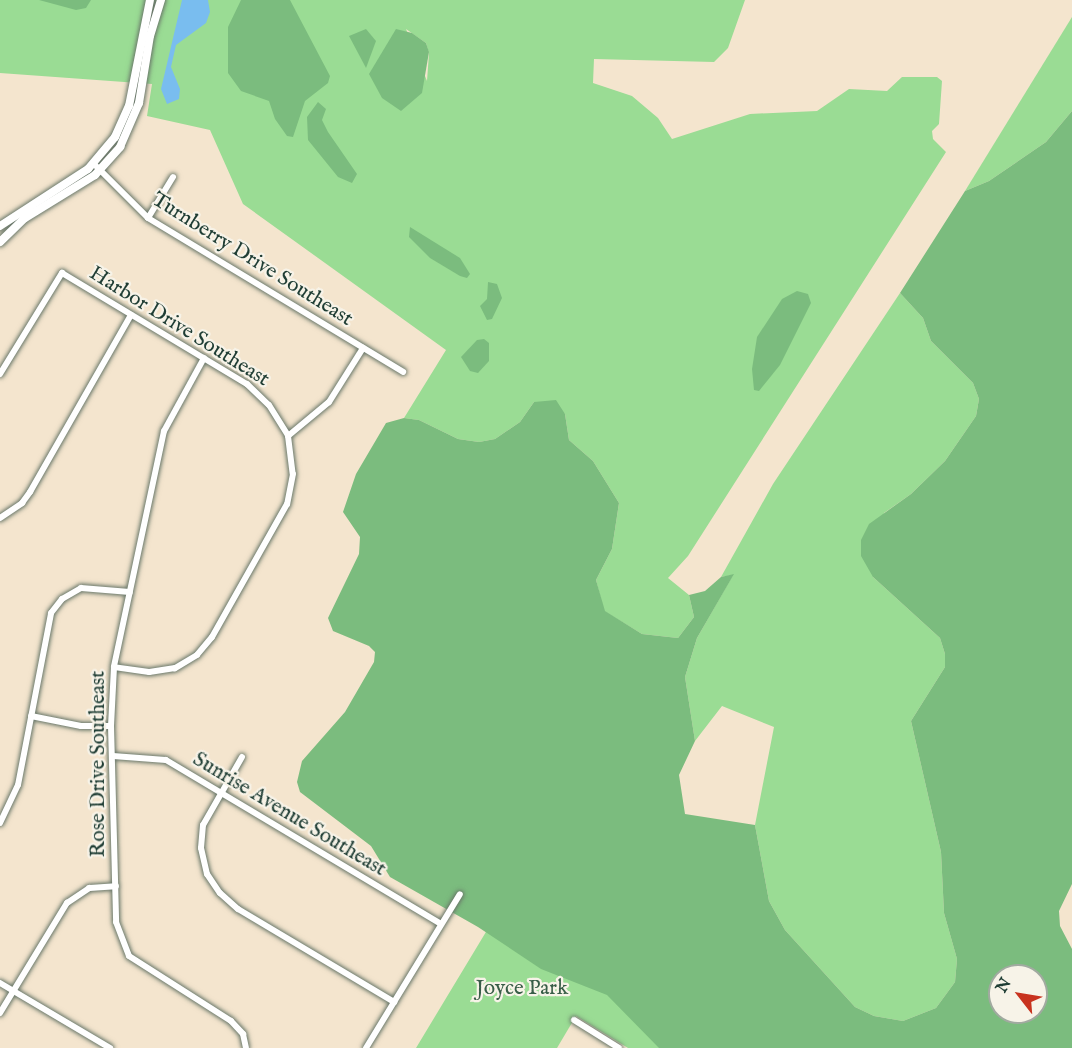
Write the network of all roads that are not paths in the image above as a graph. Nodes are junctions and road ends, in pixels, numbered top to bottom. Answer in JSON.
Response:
{"nodes":[{"id":1,"x":150,"y":0,"type":"edge"},
{"id":2,"x":161,"y":0,"type":"edge"},
{"id":3,"x":94,"y":164,"type":"junction"},
{"id":4,"x":100,"y":171,"type":"junction"},
{"id":5,"x":173,"y":177,"type":"dead end"},
{"id":6,"x":148,"y":218,"type":"junction"},
{"id":7,"x":0,"y":226,"type":"edge"},
{"id":8,"x":0,"y":242,"type":"edge"},
{"id":9,"x":131,"y":315,"type":"junction"},
{"id":10,"x":363,"y":348,"type":"junction"},
{"id":11,"x":204,"y":358,"type":"junction"},
{"id":12,"x":403,"y":372,"type":"dead end"},
{"id":13,"x":0,"y":374,"type":"edge"},
{"id":14,"x":288,"y":436,"type":"junction"},
{"id":15,"x":0,"y":518,"type":"edge"},
{"id":16,"x":130,"y":592,"type":"junction"},
{"id":17,"x":114,"y":667,"type":"junction"},
{"id":18,"x":31,"y":716,"type":"junction"},
{"id":19,"x":111,"y":726,"type":"junction"},
{"id":20,"x":113,"y":756,"type":"junction"},
{"id":21,"x":242,"y":757,"type":"dead end"},
{"id":22,"x":220,"y":792,"type":"junction"},
{"id":23,"x":0,"y":823,"type":"edge"},
{"id":24,"x":116,"y":886,"type":"junction"},
{"id":25,"x":460,"y":894,"type":"dead end"},
{"id":26,"x":441,"y":924,"type":"junction"},
{"id":27,"x":0,"y":982,"type":"edge"},
{"id":28,"x":13,"y":991,"type":"junction"},
{"id":29,"x":394,"y":1002,"type":"junction"},
{"id":30,"x":0,"y":1013,"type":"edge"},
{"id":31,"x":574,"y":1020,"type":"dead end"},
{"id":32,"x":110,"y":1048,"type":"edge"},
{"id":33,"x":246,"y":1048,"type":"edge"},
{"id":34,"x":366,"y":1048,"type":"edge"},
{"id":35,"x":620,"y":1048,"type":"edge"}],
"edges":[{"from":1,"to":3,"type":"street"},
{"from":2,"to":4,"type":"street"},
{"from":3,"to":4,"type":"street","name":"Turnberry Drive Southeast"},
{"from":3,"to":7,"type":"street"},
{"from":4,"to":6,"type":"street","name":"Turnberry Drive Southeast"},
{"from":4,"to":8,"type":"street"},
{"from":5,"to":6,"type":"street"},
{"from":6,"to":10,"type":"street","name":"Turnberry Drive Southeast"},
{"from":9,"to":11,"type":"street","name":"Harbor Drive Southeast"},
{"from":9,"to":13,"type":"street","name":"Harbor Drive Southeast"},
{"from":9,"to":15,"type":"street"},
{"from":10,"to":12,"type":"street","name":"Turnberry Drive Southeast"},
{"from":10,"to":14,"type":"street"},
{"from":11,"to":14,"type":"street","name":"Harbor Drive Southeast"},
{"from":11,"to":16,"type":"street","name":"Rose Drive Southeast"},
{"from":14,"to":17,"type":"street","name":"Harbor Drive Southeast"},
{"from":16,"to":17,"type":"street","name":"Rose Drive Southeast"},
{"from":16,"to":18,"type":"street"},
{"from":17,"to":19,"type":"street","name":"Rose Drive Southeast"},
{"from":18,"to":19,"type":"street"},
{"from":18,"to":23,"type":"street"},
{"from":19,"to":20,"type":"street","name":"Rose Drive Southeast"},
{"from":20,"to":22,"type":"street","name":"Sunrise Avenue Southeast"},
{"from":20,"to":24,"type":"street","name":"Rose Drive Southeast"},
{"from":21,"to":22,"type":"street"},
{"from":22,"to":26,"type":"street","name":"Sunrise Avenue Southeast"},
{"from":22,"to":29,"type":"street"},
{"from":24,"to":28,"type":"street"},
{"from":24,"to":33,"type":"street","name":"Rose Drive Southeast"},
{"from":25,"to":26,"type":"street"},
{"from":26,"to":29,"type":"street"},
{"from":27,"to":28,"type":"street"},
{"from":28,"to":30,"type":"street"},
{"from":28,"to":32,"type":"street"},
{"from":29,"to":34,"type":"street"},
{"from":31,"to":35,"type":"street"}]}
